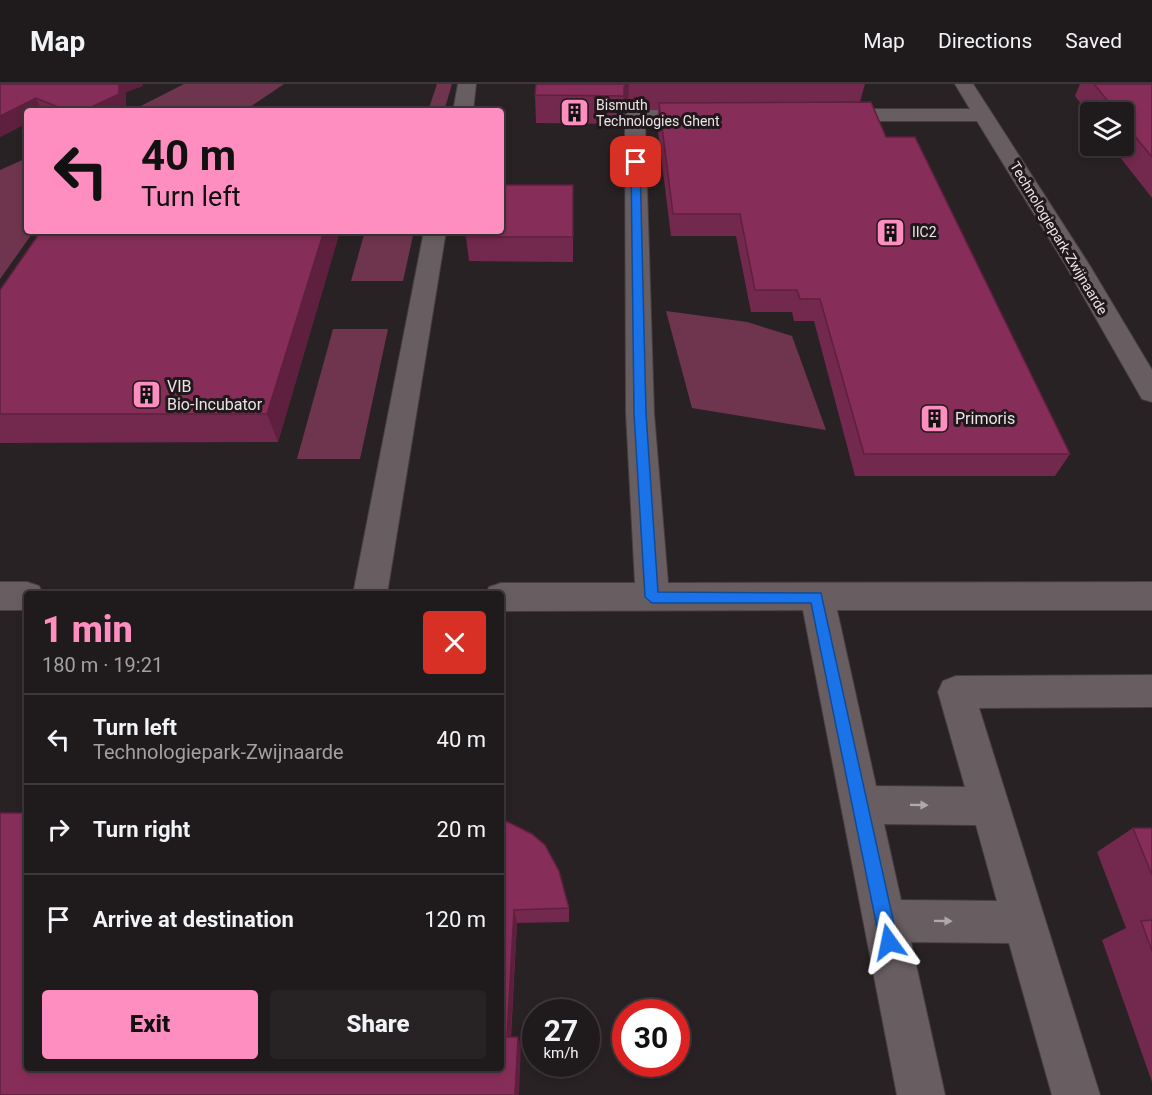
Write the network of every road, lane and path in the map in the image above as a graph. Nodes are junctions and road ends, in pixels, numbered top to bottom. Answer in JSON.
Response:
{"nodes":[{"id":1,"x":467,"y":84,"type":"edge"},
{"id":2,"x":964,"y":84,"type":"edge"},
{"id":3,"x":463,"y":108,"type":"edge"},
{"id":4,"x":984,"y":115,"type":"junction"},
{"id":5,"x":729,"y":116,"type":"edge"},
{"id":6,"x":811,"y":116,"type":"edge"},
{"id":7,"x":434,"y":234,"type":"edge"},
{"id":8,"x":1152,"y":393,"type":"edge"},
{"id":9,"x":371,"y":591,"type":"edge"},
{"id":10,"x":0,"y":596,"type":"edge"},
{"id":11,"x":24,"y":596,"type":"edge"},
{"id":12,"x":1152,"y":596,"type":"edge"},
{"id":13,"x":504,"y":597,"type":"edge"},
{"id":14,"x":652,"y":597,"type":"junction"},
{"id":15,"x":817,"y":597,"type":"junction"},
{"id":16,"x":1152,"y":691,"type":"edge"},
{"id":17,"x":861,"y":805,"type":"junction"},
{"id":18,"x":990,"y":806,"type":"junction"},
{"id":19,"x":885,"y":921,"type":"junction"},
{"id":20,"x":1024,"y":922,"type":"junction"},
{"id":21,"x":921,"y":1095,"type":"edge"},
{"id":22,"x":1076,"y":1095,"type":"edge"}],
"edges":[{"from":1,"to":3,"type":"street"},
{"from":2,"to":4,"type":"street","name":"Technologiepark-Zwijnaarde"},
{"from":4,"to":6,"type":"street"},
{"from":4,"to":8,"type":"street","name":"Technologiepark-Zwijnaarde"},
{"from":5,"to":14,"type":"street"},
{"from":7,"to":9,"type":"street"},
{"from":10,"to":11,"type":"street"},
{"from":12,"to":15,"type":"street"},
{"from":13,"to":14,"type":"street"},
{"from":14,"to":15,"type":"street"},
{"from":15,"to":17,"type":"street"},
{"from":16,"to":18,"type":"street"},
{"from":17,"to":18,"type":"street","one_way":true},
{"from":17,"to":19,"type":"street"},
{"from":18,"to":20,"type":"street"},
{"from":19,"to":20,"type":"street","one_way":true},
{"from":19,"to":21,"type":"street"},
{"from":20,"to":22,"type":"street"}]}
